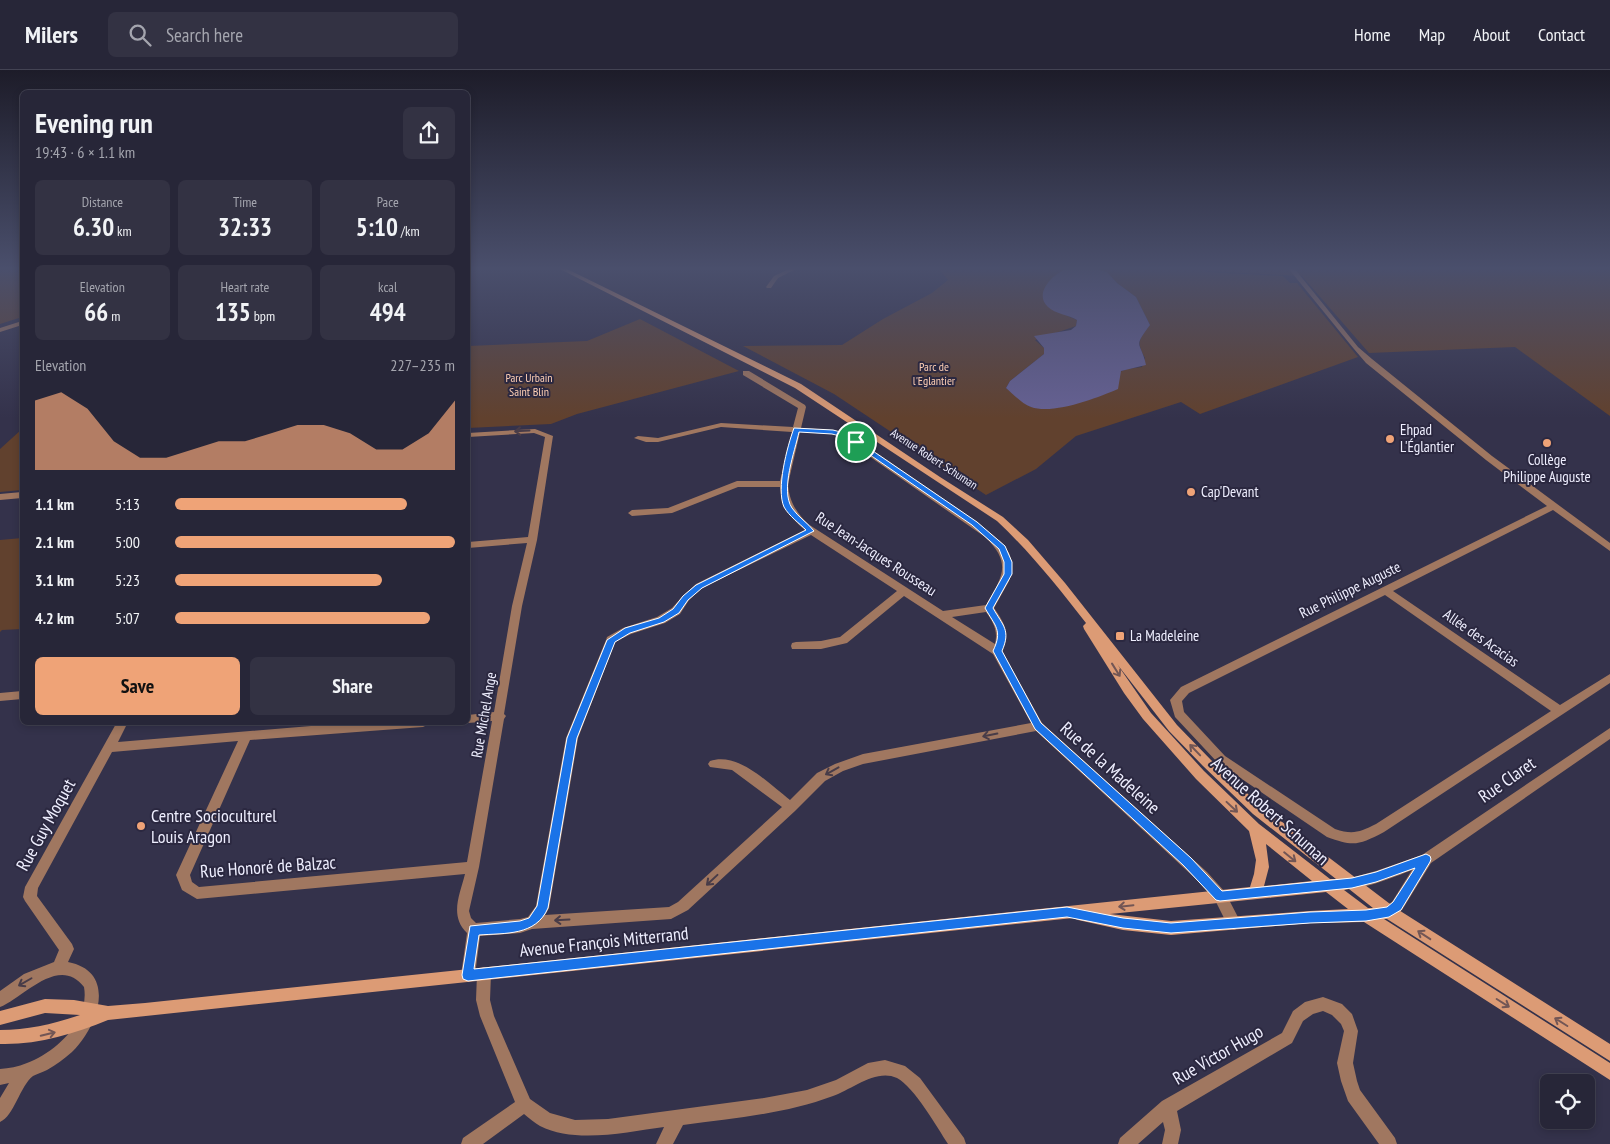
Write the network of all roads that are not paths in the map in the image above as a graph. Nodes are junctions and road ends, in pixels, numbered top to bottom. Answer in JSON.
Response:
{"nodes":[{"id":1,"x":662,"y":318,"type":"edge"},
{"id":2,"x":1332,"y":318,"type":"edge"},
{"id":3,"x":20,"y":324,"type":"edge"},
{"id":4,"x":0,"y":330,"type":"edge"},
{"id":5,"x":746,"y":373,"type":"dead end"},
{"id":6,"x":797,"y":429,"type":"junction"},
{"id":7,"x":470,"y":435,"type":"edge"},
{"id":8,"x":638,"y":438,"type":"dead end"},
{"id":9,"x":784,"y":484,"type":"junction"},
{"id":10,"x":20,"y":496,"type":"edge"},
{"id":11,"x":0,"y":497,"type":"edge"},
{"id":12,"x":1554,"y":506,"type":"junction"},
{"id":13,"x":632,"y":513,"type":"dead end"},
{"id":14,"x":811,"y":531,"type":"junction"},
{"id":15,"x":532,"y":540,"type":"junction"},
{"id":16,"x":470,"y":546,"type":"edge"},
{"id":17,"x":1610,"y":548,"type":"edge"},
{"id":18,"x":1062,"y":584,"type":"junction"},
{"id":19,"x":1385,"y":590,"type":"junction"},
{"id":20,"x":903,"y":591,"type":"junction"},
{"id":21,"x":989,"y":608,"type":"junction"},
{"id":22,"x":942,"y":615,"type":"junction"},
{"id":23,"x":796,"y":646,"type":"dead end"},
{"id":24,"x":997,"y":651,"type":"junction"},
{"id":25,"x":1610,"y":678,"type":"edge"},
{"id":26,"x":20,"y":695,"type":"edge"},
{"id":27,"x":0,"y":697,"type":"edge"},
{"id":28,"x":1559,"y":710,"type":"junction"},
{"id":29,"x":1179,"y":714,"type":"joint"},
{"id":30,"x":500,"y":716,"type":"junction"},
{"id":31,"x":470,"y":719,"type":"edge"},
{"id":32,"x":121,"y":725,"type":"edge"},
{"id":33,"x":354,"y":725,"type":"edge"},
{"id":34,"x":1038,"y":726,"type":"junction"},
{"id":35,"x":1610,"y":733,"type":"edge"},
{"id":36,"x":246,"y":736,"type":"junction"},
{"id":37,"x":109,"y":748,"type":"junction"},
{"id":38,"x":714,"y":764,"type":"dead end"},
{"id":39,"x":791,"y":807,"type":"junction"},
{"id":40,"x":1255,"y":828,"type":"junction"},
{"id":41,"x":1426,"y":859,"type":"junction"},
{"id":42,"x":473,"y":867,"type":"junction"},
{"id":43,"x":1352,"y":883,"type":"junction"},
{"id":44,"x":1326,"y":885,"type":"junction"},
{"id":45,"x":1255,"y":892,"type":"junction"},
{"id":46,"x":1220,"y":896,"type":"junction"},
{"id":47,"x":1067,"y":912,"type":"junction"},
{"id":48,"x":1389,"y":912,"type":"junction"},
{"id":49,"x":1366,"y":916,"type":"junction"},
{"id":50,"x":532,"y":922,"type":"junction"},
{"id":51,"x":1234,"y":923,"type":"junction"},
{"id":52,"x":474,"y":930,"type":"junction"},
{"id":53,"x":58,"y":969,"type":"junction"},
{"id":54,"x":484,"y":974,"type":"junction"},
{"id":55,"x":468,"y":975,"type":"junction"},
{"id":56,"x":0,"y":1000,"type":"edge"},
{"id":57,"x":88,"y":1016,"type":"junction"},
{"id":58,"x":0,"y":1018,"type":"edge"},
{"id":59,"x":0,"y":1037,"type":"edge"},
{"id":60,"x":1610,"y":1053,"type":"edge"},
{"id":61,"x":27,"y":1072,"type":"junction"},
{"id":62,"x":1610,"y":1072,"type":"edge"},
{"id":63,"x":0,"y":1077,"type":"edge"},
{"id":64,"x":524,"y":1105,"type":"junction"},
{"id":65,"x":1168,"y":1107,"type":"junction"},
{"id":66,"x":0,"y":1114,"type":"edge"},
{"id":67,"x":678,"y":1117,"type":"junction"},
{"id":68,"x":469,"y":1144,"type":"edge"},
{"id":69,"x":664,"y":1144,"type":"edge"},
{"id":70,"x":958,"y":1144,"type":"edge"},
{"id":71,"x":1126,"y":1144,"type":"edge"},
{"id":72,"x":1170,"y":1144,"type":"edge"},
{"id":73,"x":1390,"y":1144,"type":"edge"}],
"edges":[{"from":1,"to":18,"type":"main road","name":"Avenue Robert Schuman"},
{"from":2,"to":12,"type":"street"},
{"from":3,"to":4,"type":"street"},
{"from":5,"to":6,"type":"street","name":"Rue Jean-Jacques Rousseau"},
{"from":6,"to":8,"type":"street"},
{"from":6,"to":9,"type":"street","name":"Rue Jean-Jacques Rousseau"},
{"from":6,"to":21,"type":"street"},
{"from":15,"to":7,"type":"street","name":"Rue Michel Ange","one_way":true},
{"from":9,"to":13,"type":"street"},
{"from":9,"to":14,"type":"street","name":"Rue Jean-Jacques Rousseau"},
{"from":10,"to":11,"type":"street"},
{"from":12,"to":17,"type":"street"},
{"from":12,"to":19,"type":"street","name":"Rue Philippe Auguste"},
{"from":14,"to":20,"type":"street","name":"Rue Jean-Jacques Rousseau"},
{"from":14,"to":50,"type":"street"},
{"from":15,"to":16,"type":"street"},
{"from":15,"to":30,"type":"street","name":"Rue Michel Ange"},
{"from":18,"to":40,"type":"main road","name":"Avenue Robert Schuman","one_way":true},
{"from":43,"to":18,"type":"main road","name":"Avenue Robert Schuman","one_way":true},
{"from":19,"to":28,"type":"street","name":"Allée des Acacias"},
{"from":19,"to":29,"type":"street","name":"Rue Philippe Auguste"},
{"from":20,"to":22,"type":"street","name":"Rue Jean-Jacques Rousseau"},
{"from":20,"to":23,"type":"street"},
{"from":21,"to":22,"type":"street","name":"Rue Jean-Jacques Rousseau"},
{"from":21,"to":24,"type":"street"},
{"from":22,"to":24,"type":"street","name":"Rue Jean-Jacques Rousseau"},
{"from":24,"to":34,"type":"street","name":"Rue Jean-Jacques Rousseau"},
{"from":25,"to":28,"type":"street"},
{"from":26,"to":27,"type":"street"},
{"from":28,"to":29,"type":"street","name":"Avenue Robert Schuman"},
{"from":30,"to":31,"type":"street"},
{"from":30,"to":42,"type":"street","name":"Rue Michel Ange"},
{"from":32,"to":37,"type":"street","name":"Rue Guy Moquet"},
{"from":33,"to":36,"type":"street"},
{"from":34,"to":39,"type":"street","name":"Rue de la Madeleine","one_way":true},
{"from":34,"to":46,"type":"street","name":"Rue de la Madeleine"},
{"from":35,"to":41,"type":"street","name":"Rue Claret"},
{"from":36,"to":37,"type":"street"},
{"from":36,"to":42,"type":"street","name":"Rue Honoré de Balzac"},
{"from":37,"to":53,"type":"street","name":"Rue Guy Moquet"},
{"from":38,"to":39,"type":"street"},
{"from":39,"to":50,"type":"street","name":"Rue de la Madeleine","one_way":true},
{"from":40,"to":44,"type":"main road","name":"Avenue Robert Schuman","one_way":true},
{"from":40,"to":45,"type":"main road"},
{"from":41,"to":43,"type":"street","name":"Rue Claret"},
{"from":41,"to":48,"type":"street","name":"Rue Claret"},
{"from":42,"to":52,"type":"street","name":"Rue Michel Ange"},
{"from":43,"to":44,"type":"main road","name":"Avenue François Mitterrand"},
{"from":43,"to":48,"type":"main road","name":"Avenue Robert Schuman"},
{"from":44,"to":45,"type":"main road","name":"Avenue François Mitterrand"},
{"from":44,"to":49,"type":"main road","name":"Avenue Robert Schuman"},
{"from":45,"to":46,"type":"main road","name":"Avenue François Mitterrand"},
{"from":46,"to":47,"type":"main road","name":"Avenue François Mitterrand","one_way":true},
{"from":46,"to":51,"type":"street","name":"Rue de la Madeleine"},
{"from":47,"to":51,"type":"main road","name":"Avenue François Mitterrand"},
{"from":47,"to":54,"type":"main road","name":"Avenue François Mitterrand"},
{"from":48,"to":49,"type":"main road","name":"Avenue François Mitterrand"},
{"from":60,"to":48,"type":"main road","name":"Avenue Robert Schuman","one_way":true},
{"from":49,"to":51,"type":"main road","name":"Avenue François Mitterrand"},
{"from":49,"to":62,"type":"main road","name":"Avenue Robert Schuman","one_way":true},
{"from":50,"to":52,"type":"street","name":"Rue de la Madeleine"},
{"from":52,"to":55,"type":"street"},
{"from":53,"to":56,"type":"street","one_way":true},
{"from":53,"to":57,"type":"street"},
{"from":54,"to":55,"type":"main road","name":"Avenue François Mitterrand"},
{"from":54,"to":64,"type":"street"},
{"from":55,"to":57,"type":"main road","name":"Avenue François Mitterrand"},
{"from":57,"to":58,"type":"main road"},
{"from":59,"to":57,"type":"main road","name":"Avenue François Mitterrand","one_way":true},
{"from":57,"to":61,"type":"street"},
{"from":61,"to":63,"type":"street"},
{"from":61,"to":66,"type":"street"},
{"from":64,"to":67,"type":"street"},
{"from":64,"to":68,"type":"street"},
{"from":65,"to":71,"type":"street","name":"Rue Victor Hugo"},
{"from":65,"to":72,"type":"street","name":"Rue Victor Hugo"},
{"from":65,"to":73,"type":"street","name":"Rue Victor Hugo"},
{"from":67,"to":69,"type":"street"},
{"from":67,"to":70,"type":"street"}]}
